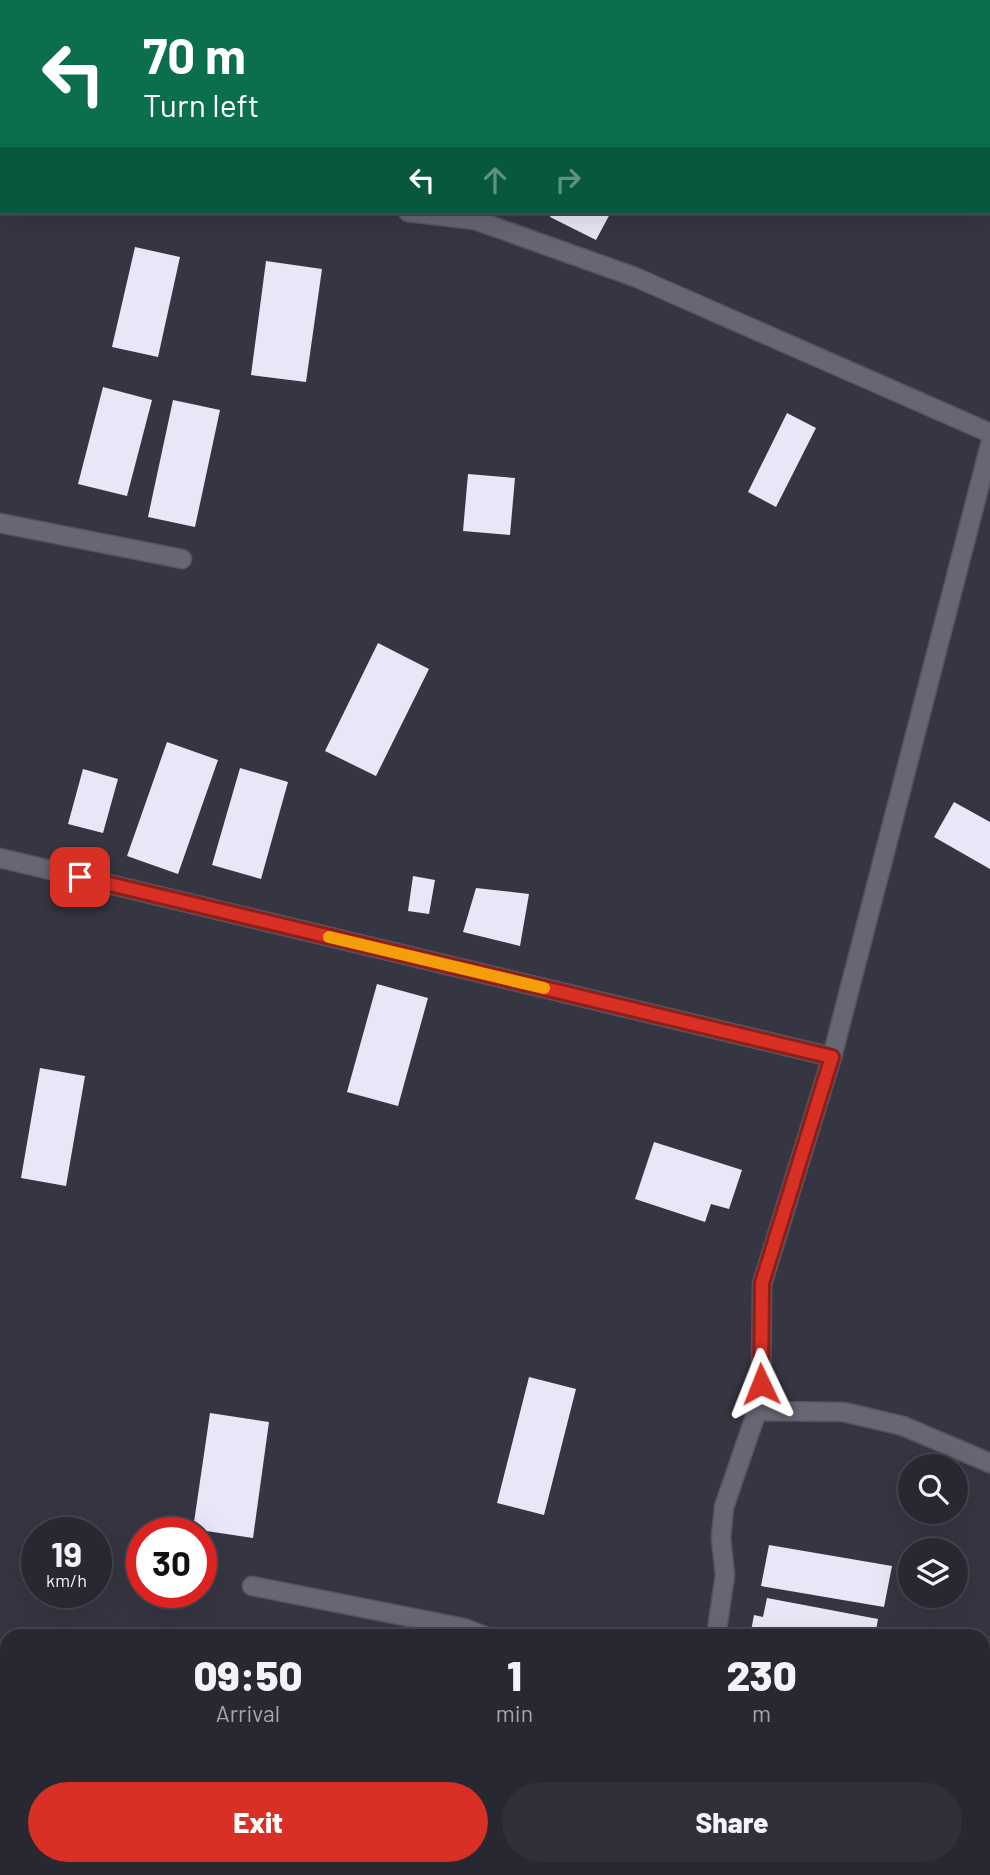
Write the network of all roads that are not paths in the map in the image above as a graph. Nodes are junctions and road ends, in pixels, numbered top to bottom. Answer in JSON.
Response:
{"nodes":[{"id":1,"x":425,"y":214,"type":"edge"},
{"id":2,"x":990,"y":433,"type":"edge"},
{"id":3,"x":990,"y":445,"type":"edge"},
{"id":4,"x":0,"y":523,"type":"edge"},
{"id":5,"x":182,"y":559,"type":"dead end"},
{"id":6,"x":0,"y":858,"type":"edge"},
{"id":7,"x":832,"y":1057,"type":"junction"},
{"id":8,"x":757,"y":1411,"type":"junction"},
{"id":9,"x":990,"y":1464,"type":"edge"},
{"id":10,"x":252,"y":1586,"type":"dead end"},
{"id":11,"x":467,"y":1629,"type":"edge"},
{"id":12,"x":717,"y":1629,"type":"edge"}],
"edges":[{"from":1,"to":2,"type":"street"},
{"from":3,"to":7,"type":"street"},
{"from":4,"to":5,"type":"street"},
{"from":6,"to":7,"type":"street"},
{"from":7,"to":8,"type":"street"},
{"from":8,"to":9,"type":"street"},
{"from":8,"to":12,"type":"street"},
{"from":10,"to":11,"type":"street"}]}
